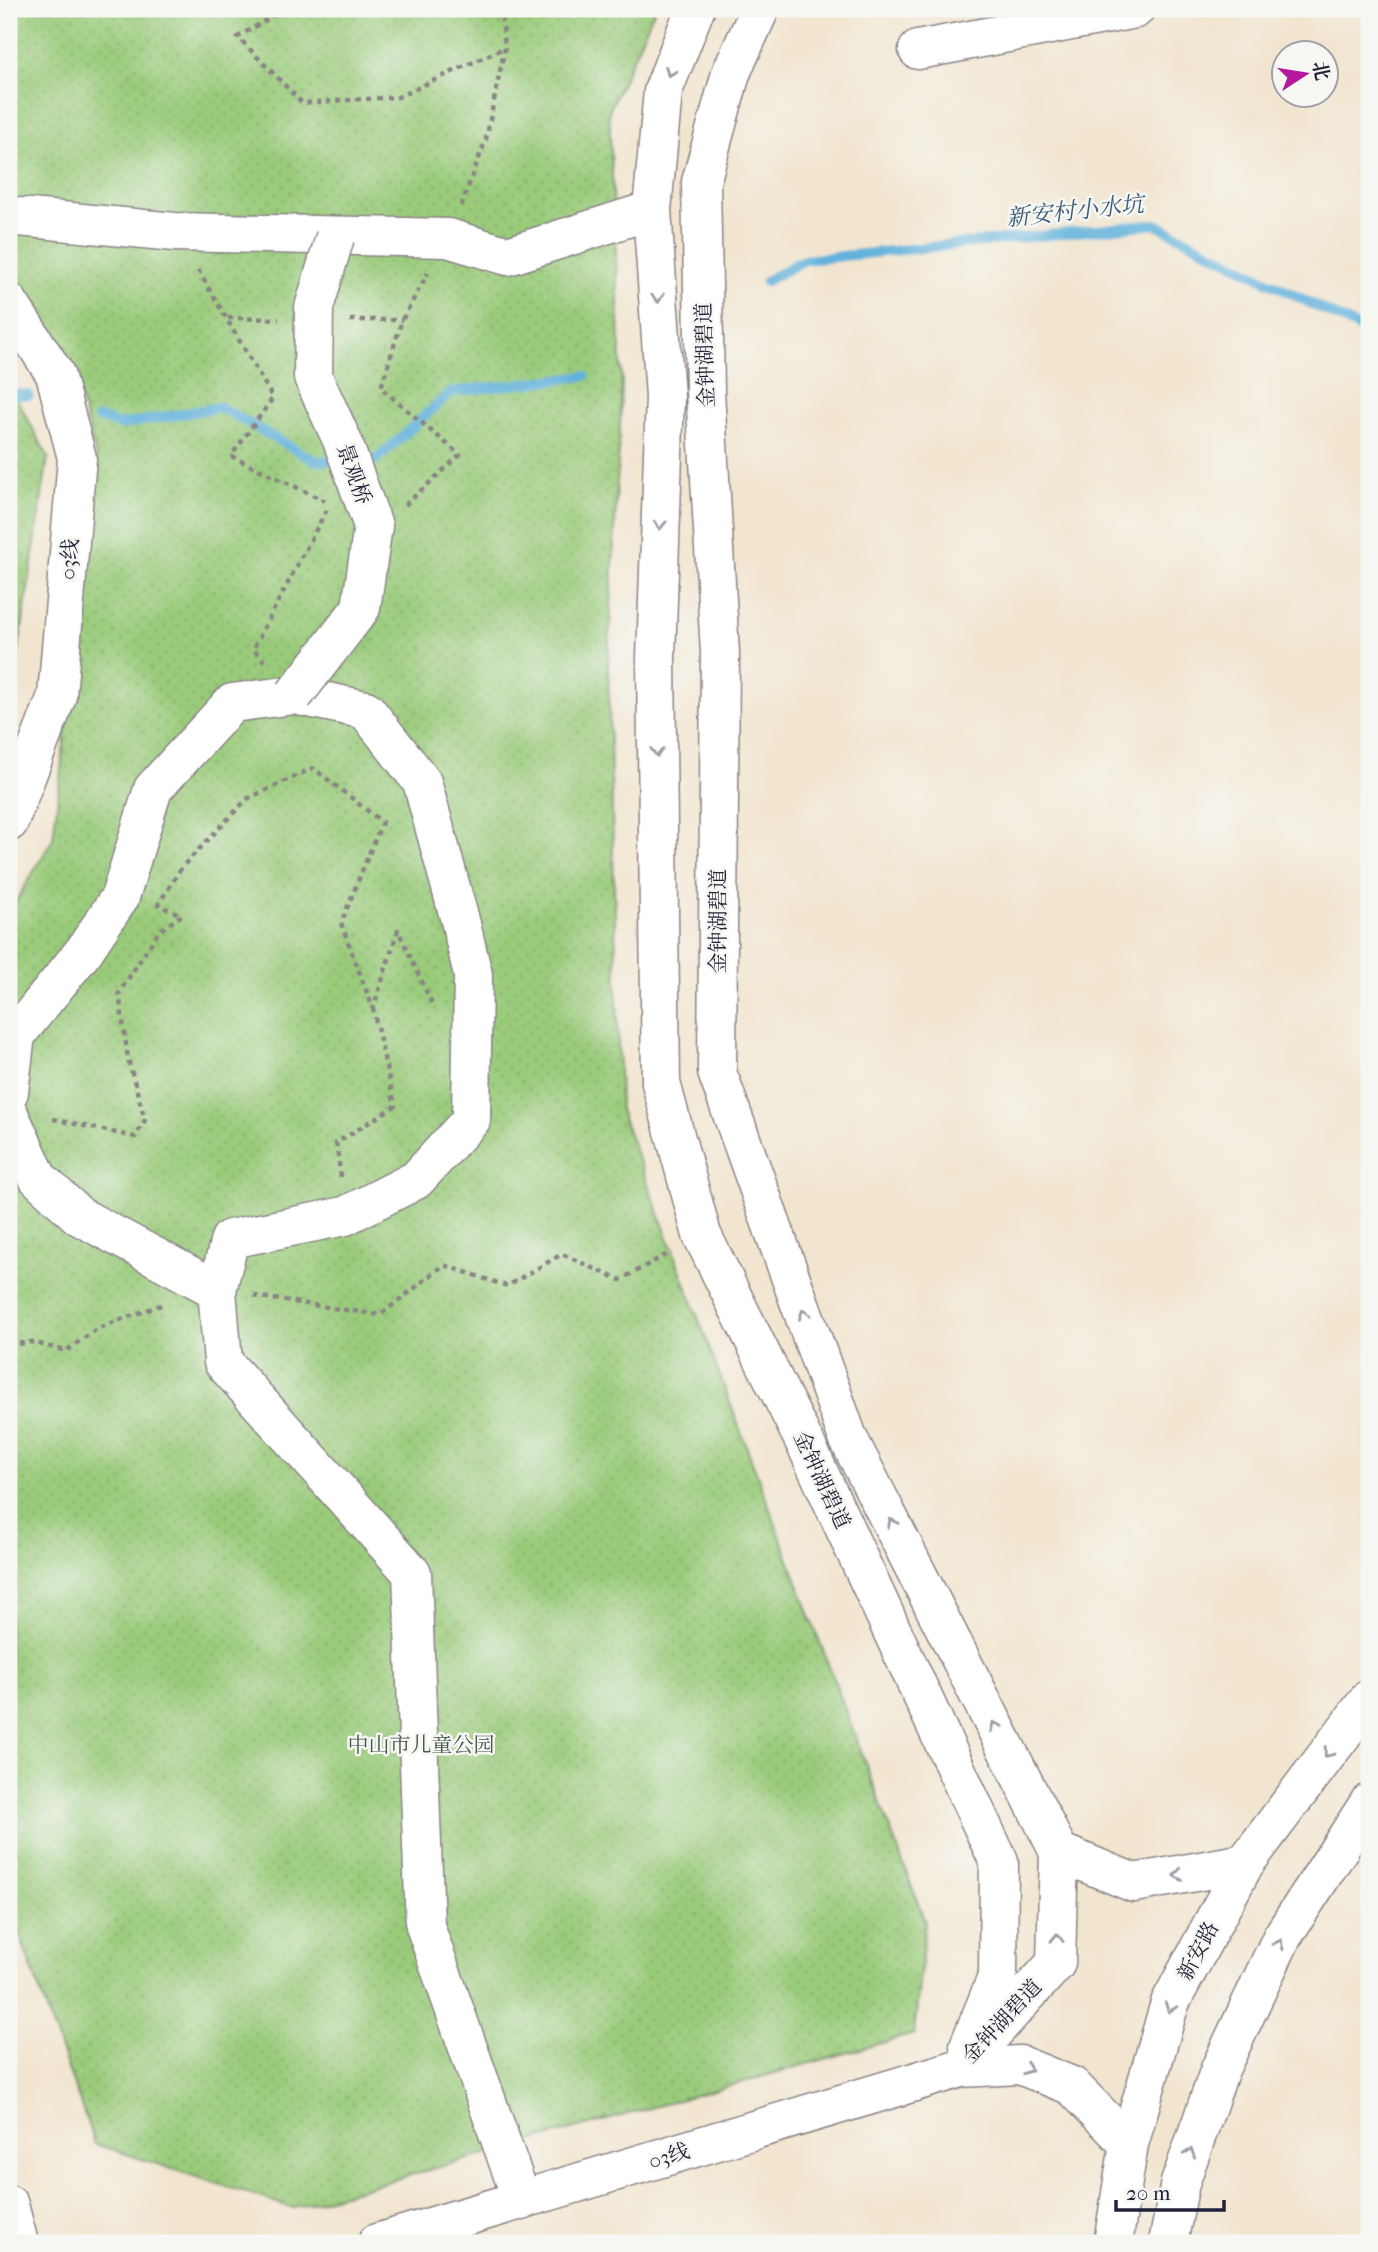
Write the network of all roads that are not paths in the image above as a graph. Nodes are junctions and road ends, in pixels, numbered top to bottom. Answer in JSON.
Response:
{"nodes":[{"id":1,"x":695,"y":9,"type":"edge"},
{"id":2,"x":761,"y":9,"type":"edge"},
{"id":3,"x":1135,"y":9,"type":"edge"},
{"id":4,"x":918,"y":50,"type":"dead end"},
{"id":5,"x":652,"y":210,"type":"junction"},
{"id":6,"x":9,"y":216,"type":"edge"},
{"id":7,"x":335,"y":237,"type":"junction"},
{"id":8,"x":9,"y":303,"type":"edge"},
{"id":9,"x":294,"y":695,"type":"junction"},
{"id":10,"x":9,"y":822,"type":"edge"},
{"id":11,"x":9,"y":1092,"type":"edge"},
{"id":12,"x":9,"y":1114,"type":"edge"},
{"id":13,"x":217,"y":1290,"type":"junction"},
{"id":14,"x":1369,"y":1699,"type":"edge"},
{"id":15,"x":1369,"y":1802,"type":"edge"},
{"id":16,"x":1059,"y":1852,"type":"junction"},
{"id":17,"x":1245,"y":1863,"type":"junction"},
{"id":18,"x":961,"y":2068,"type":"junction"},
{"id":19,"x":1129,"y":2144,"type":"junction"},
{"id":20,"x":522,"y":2201,"type":"junction"},
{"id":21,"x":9,"y":2205,"type":"edge"},
{"id":22,"x":19,"y":2243,"type":"edge"},
{"id":23,"x":377,"y":2243,"type":"edge"},
{"id":24,"x":1113,"y":2243,"type":"edge"},
{"id":25,"x":1168,"y":2243,"type":"edge"}],
"edges":[{"from":1,"to":5,"type":"street","name":"金钟湖碧道","one_way":true},
{"from":16,"to":2,"type":"street","name":"金钟湖碧道","one_way":true},
{"from":3,"to":4,"type":"street"},
{"from":5,"to":7,"type":"street"},
{"from":5,"to":18,"type":"street","name":"金钟湖碧道","one_way":true},
{"from":6,"to":7,"type":"street"},
{"from":7,"to":9,"type":"street","name":"景观桥","bridge":true},
{"from":8,"to":10,"type":"street","name":"03线"},
{"from":9,"to":11,"type":"street"},
{"from":9,"to":13,"type":"street"},
{"from":12,"to":13,"type":"street"},
{"from":13,"to":20,"type":"street"},
{"from":14,"to":17,"type":"street","name":"新安路","one_way":true},
{"from":25,"to":15,"type":"street","one_way":true},
{"from":17,"to":16,"type":"street","one_way":true},
{"from":18,"to":16,"type":"street","name":"金钟湖碧道","one_way":true},
{"from":17,"to":19,"type":"street","name":"新安路","one_way":true},
{"from":18,"to":19,"type":"street","name":"03线","one_way":true},
{"from":18,"to":20,"type":"street","name":"03线"},
{"from":19,"to":24,"type":"street","name":"新安路"},
{"from":20,"to":23,"type":"street","name":"03线"},
{"from":21,"to":22,"type":"street"}]}
